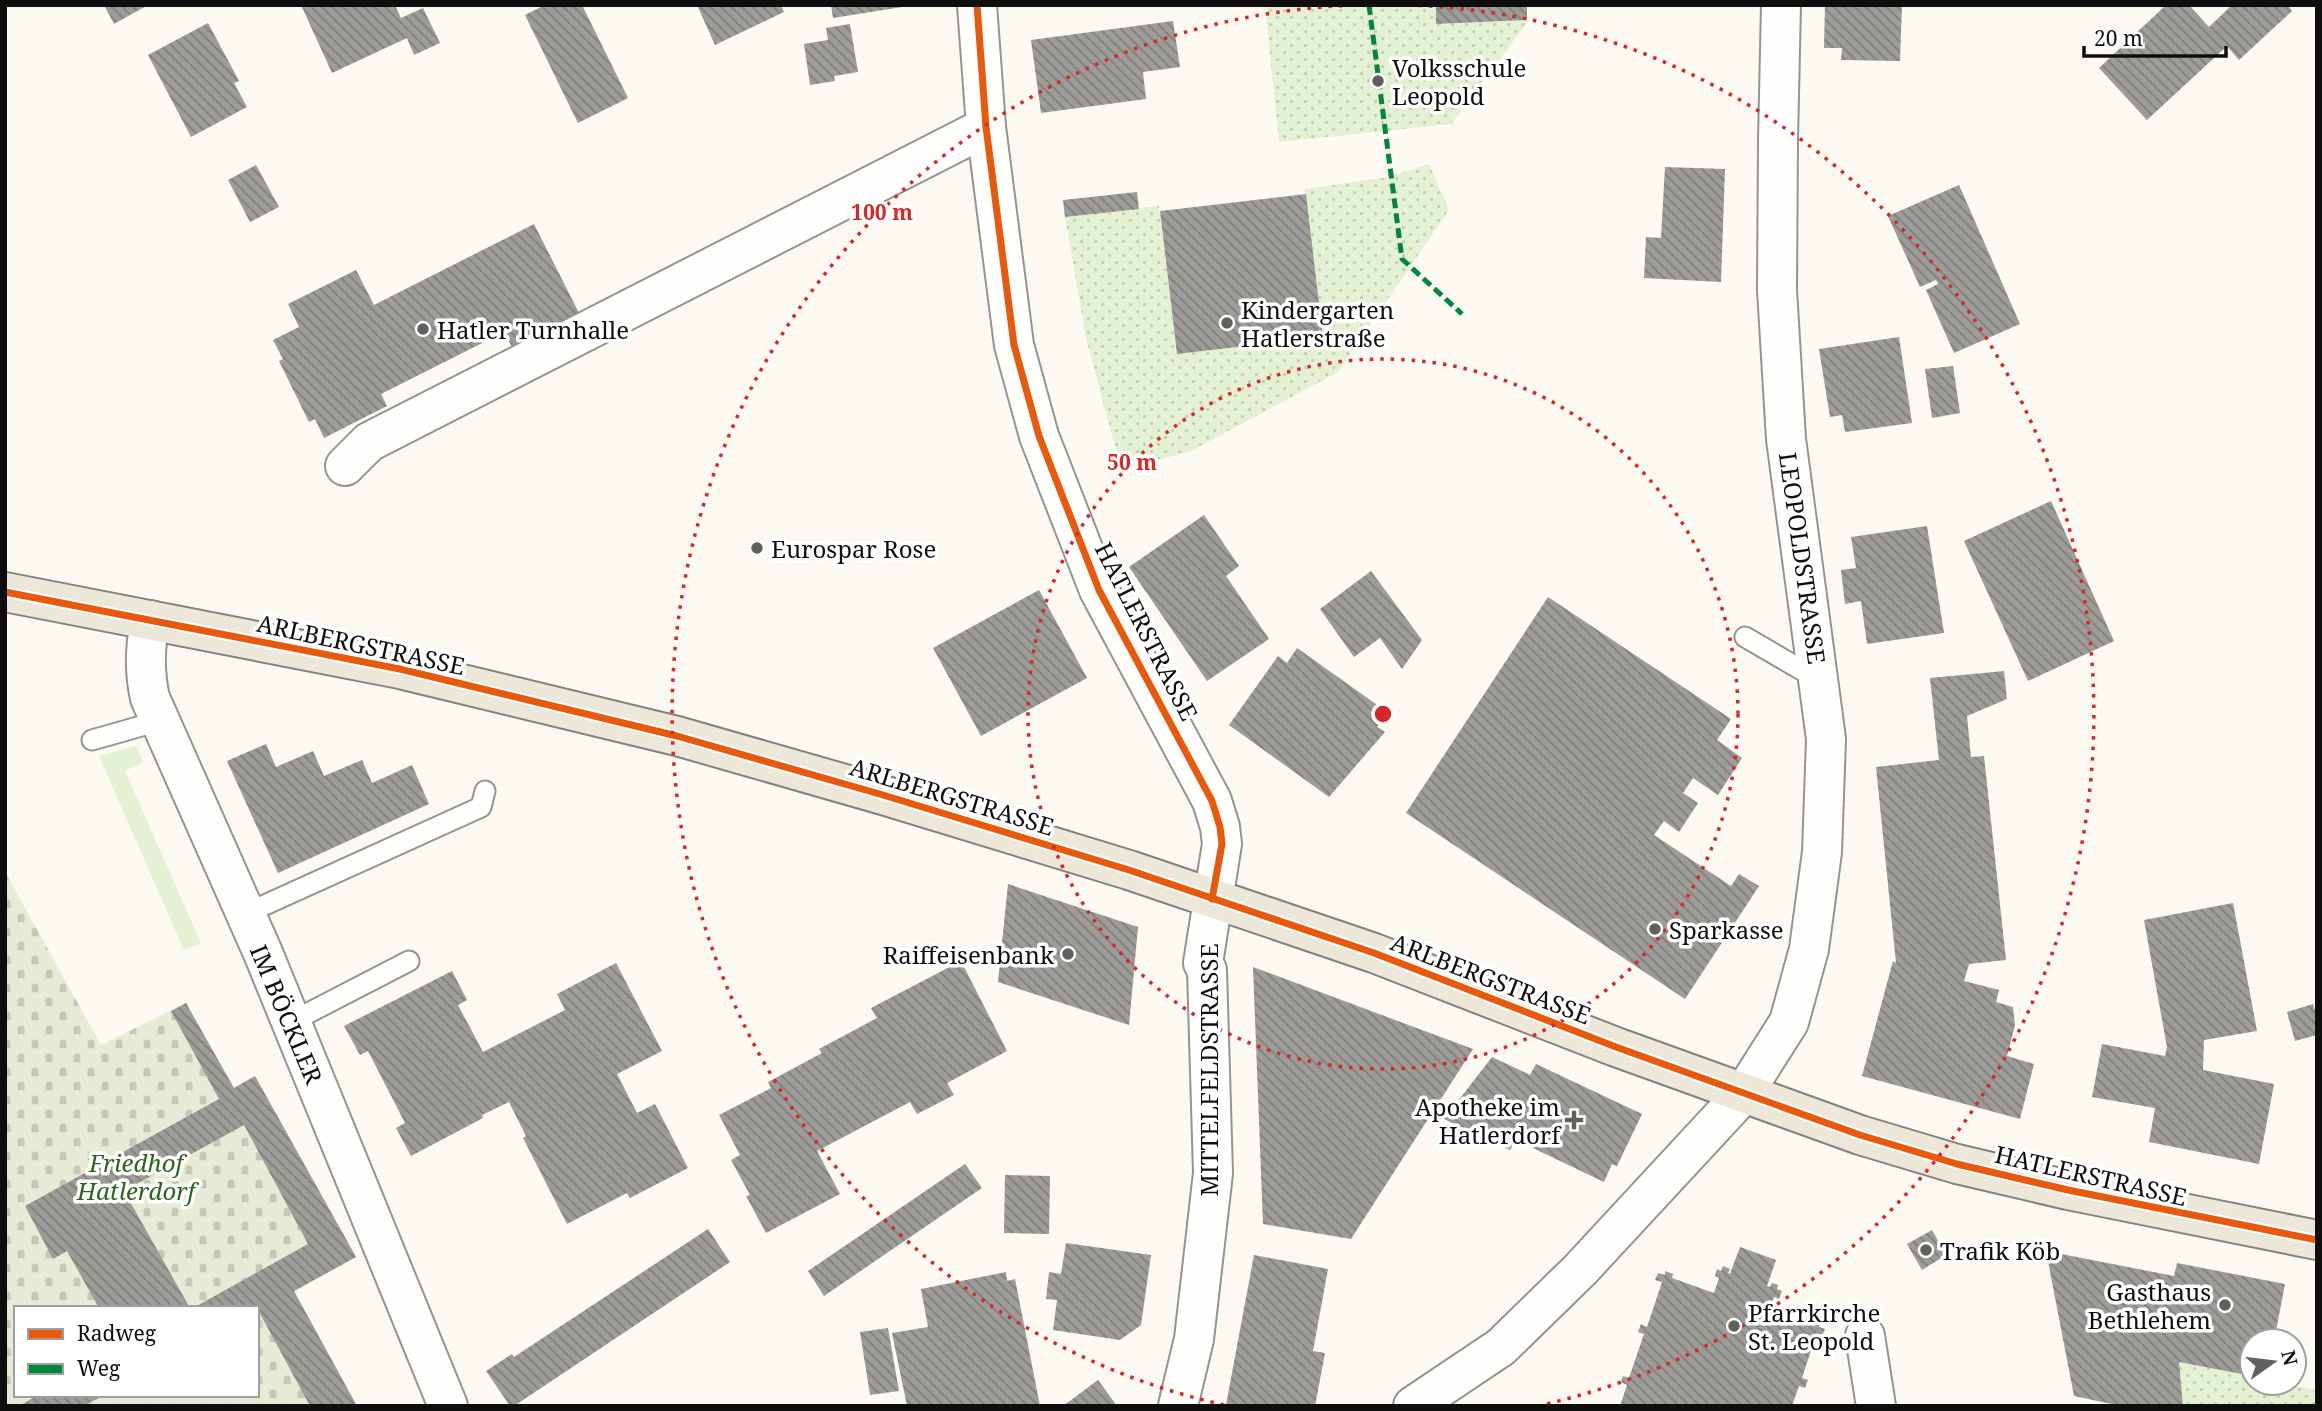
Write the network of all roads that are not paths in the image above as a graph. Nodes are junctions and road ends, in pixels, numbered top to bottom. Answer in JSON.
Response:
{"nodes":[{"id":1,"x":977,"y":5,"type":"edge"},
{"id":2,"x":1781,"y":5,"type":"edge"},
{"id":3,"x":986,"y":127,"type":"junction"},
{"id":4,"x":345,"y":466,"type":"dead end"},
{"id":5,"x":5,"y":592,"type":"edge"},
{"id":6,"x":150,"y":620,"type":"junction"},
{"id":7,"x":1745,"y":637,"type":"dead end"},
{"id":8,"x":1820,"y":681,"type":"junction"},
{"id":9,"x":159,"y":721,"type":"junction"},
{"id":10,"x":92,"y":740,"type":"dead end"},
{"id":11,"x":485,"y":791,"type":"dead end"},
{"id":12,"x":1212,"y":899,"type":"junction"},
{"id":13,"x":245,"y":914,"type":"junction"},
{"id":14,"x":409,"y":961,"type":"dead end"},
{"id":15,"x":291,"y":1022,"type":"junction"},
{"id":16,"x":1744,"y":1093,"type":"junction"},
{"id":17,"x":1860,"y":1135,"type":"joint"},
{"id":18,"x":2316,"y":1240,"type":"edge"},
{"id":19,"x":2317,"y":1248,"type":"edge"},
{"id":20,"x":1865,"y":1336,"type":"dead end"},
{"id":21,"x":448,"y":1406,"type":"edge"},
{"id":22,"x":1178,"y":1406,"type":"edge"},
{"id":23,"x":1413,"y":1406,"type":"edge"},
{"id":24,"x":1876,"y":1406,"type":"edge"}],
"edges":[{"from":1,"to":3,"type":"street","name":"HATLERSTRASSE"},
{"from":2,"to":8,"type":"street","name":"LEOPOLDSTRASSE"},
{"from":3,"to":4,"type":"street"},
{"from":3,"to":12,"type":"street","name":"HATLERSTRASSE"},
{"from":5,"to":6,"type":"main road","name":"ARLBERGSTRASSE"},
{"from":6,"to":9,"type":"street","name":"IM BÖCKLER"},
{"from":6,"to":12,"type":"main road","name":"ARLBERGSTRASSE"},
{"from":7,"to":8,"type":"lane"},
{"from":8,"to":16,"type":"street","name":"LEOPOLDSTRASSE"},
{"from":9,"to":10,"type":"lane"},
{"from":9,"to":13,"type":"street","name":"IM BÖCKLER"},
{"from":11,"to":13,"type":"lane"},
{"from":12,"to":16,"type":"main road","name":"ARLBERGSTRASSE"},
{"from":12,"to":22,"type":"street","name":"MITTELFELDSTRASSE"},
{"from":13,"to":15,"type":"street","name":"IM BÖCKLER"},
{"from":14,"to":15,"type":"lane"},
{"from":15,"to":21,"type":"street","name":"IM BÖCKLER"},
{"from":16,"to":17,"type":"main road","name":"ARLBERGSTRASSE"},
{"from":16,"to":23,"type":"street"},
{"from":17,"to":18,"type":"main road","name":"HATLERSTRASSE"},
{"from":18,"to":19,"type":"lane"},
{"from":20,"to":24,"type":"street"}]}
